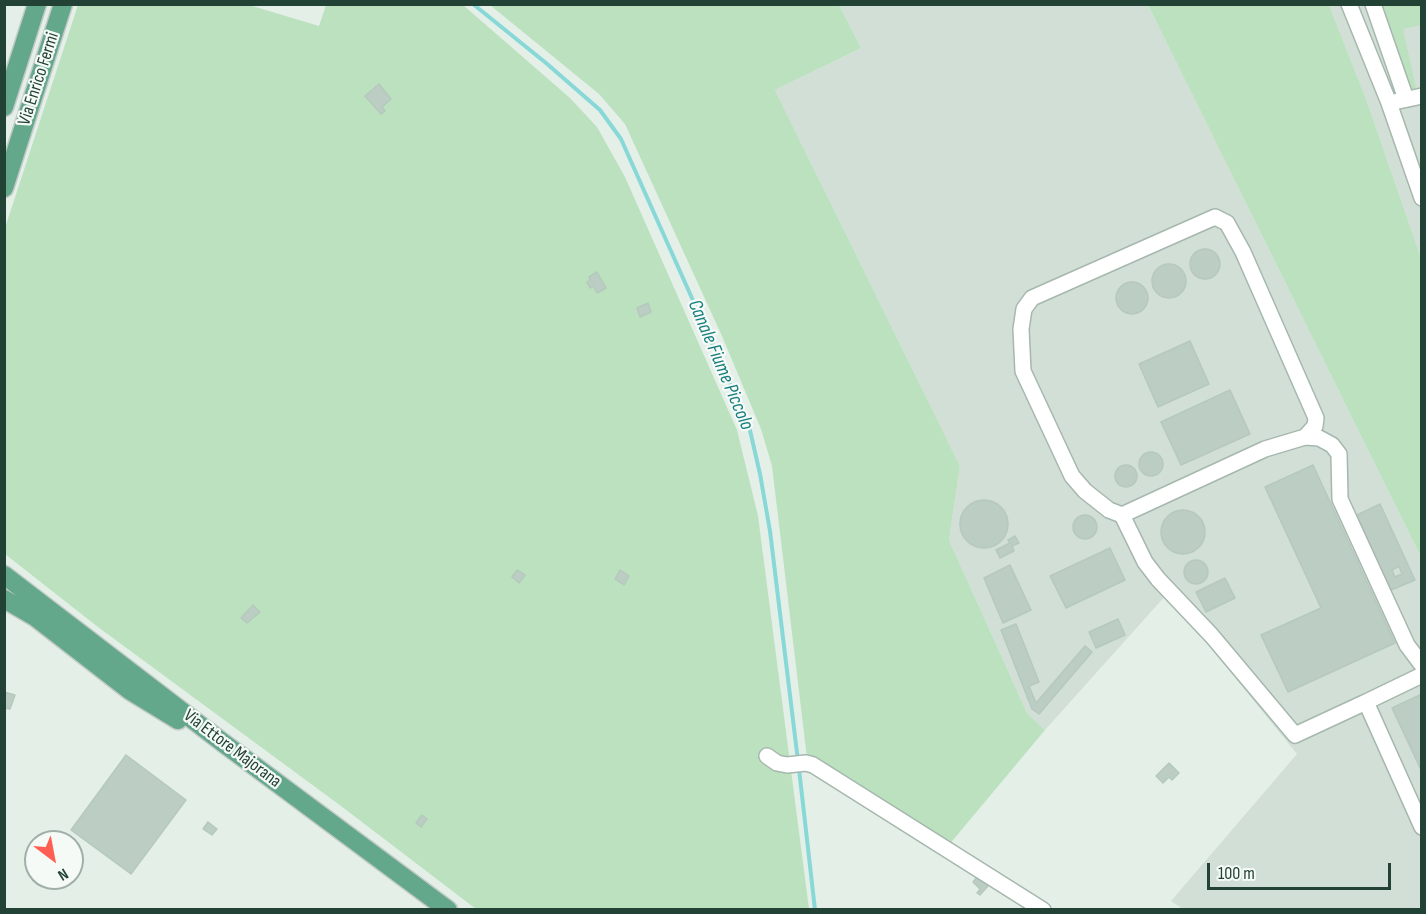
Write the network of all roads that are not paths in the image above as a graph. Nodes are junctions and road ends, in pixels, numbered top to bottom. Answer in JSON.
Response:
{"nodes":[{"id":1,"x":37,"y":4,"type":"edge"},
{"id":2,"x":63,"y":4,"type":"edge"},
{"id":3,"x":1349,"y":4,"type":"edge"},
{"id":4,"x":1374,"y":4,"type":"edge"},
{"id":5,"x":1414,"y":98,"type":"edge"},
{"id":6,"x":1389,"y":103,"type":"junction"},
{"id":7,"x":4,"y":107,"type":"edge"},
{"id":8,"x":4,"y":188,"type":"edge"},
{"id":9,"x":1422,"y":198,"type":"edge"},
{"id":10,"x":1305,"y":437,"type":"junction"},
{"id":11,"x":1122,"y":515,"type":"junction"},
{"id":12,"x":4,"y":560,"type":"edge"},
{"id":13,"x":11,"y":580,"type":"edge"},
{"id":14,"x":4,"y":599,"type":"edge"},
{"id":15,"x":1422,"y":665,"type":"edge"},
{"id":16,"x":1422,"y":675,"type":"edge"},
{"id":17,"x":1366,"y":702,"type":"junction"},
{"id":18,"x":222,"y":742,"type":"junction"},
{"id":19,"x":767,"y":756,"type":"dead end"},
{"id":20,"x":1422,"y":827,"type":"edge"},
{"id":21,"x":448,"y":909,"type":"edge"},
{"id":22,"x":1043,"y":909,"type":"edge"}],
"edges":[{"from":1,"to":7,"type":"main road","name":"Via Enrico Fermi"},
{"from":2,"to":8,"type":"main road","name":"Via Enrico Fermi"},
{"from":3,"to":6,"type":"lane"},
{"from":4,"to":5,"type":"lane"},
{"from":5,"to":6,"type":"lane"},
{"from":6,"to":9,"type":"lane"},
{"from":10,"to":11,"type":"lane"},
{"from":10,"to":11,"type":"lane"},
{"from":10,"to":15,"type":"lane"},
{"from":11,"to":17,"type":"lane"},
{"from":12,"to":18,"type":"main road"},
{"from":13,"to":18,"type":"main road","name":"Via Ettore Majorana"},
{"from":14,"to":18,"type":"main road"},
{"from":16,"to":17,"type":"lane"},
{"from":17,"to":20,"type":"lane"},
{"from":18,"to":21,"type":"main road","name":"Via Ettore Majorana"},
{"from":19,"to":22,"type":"lane"}]}
